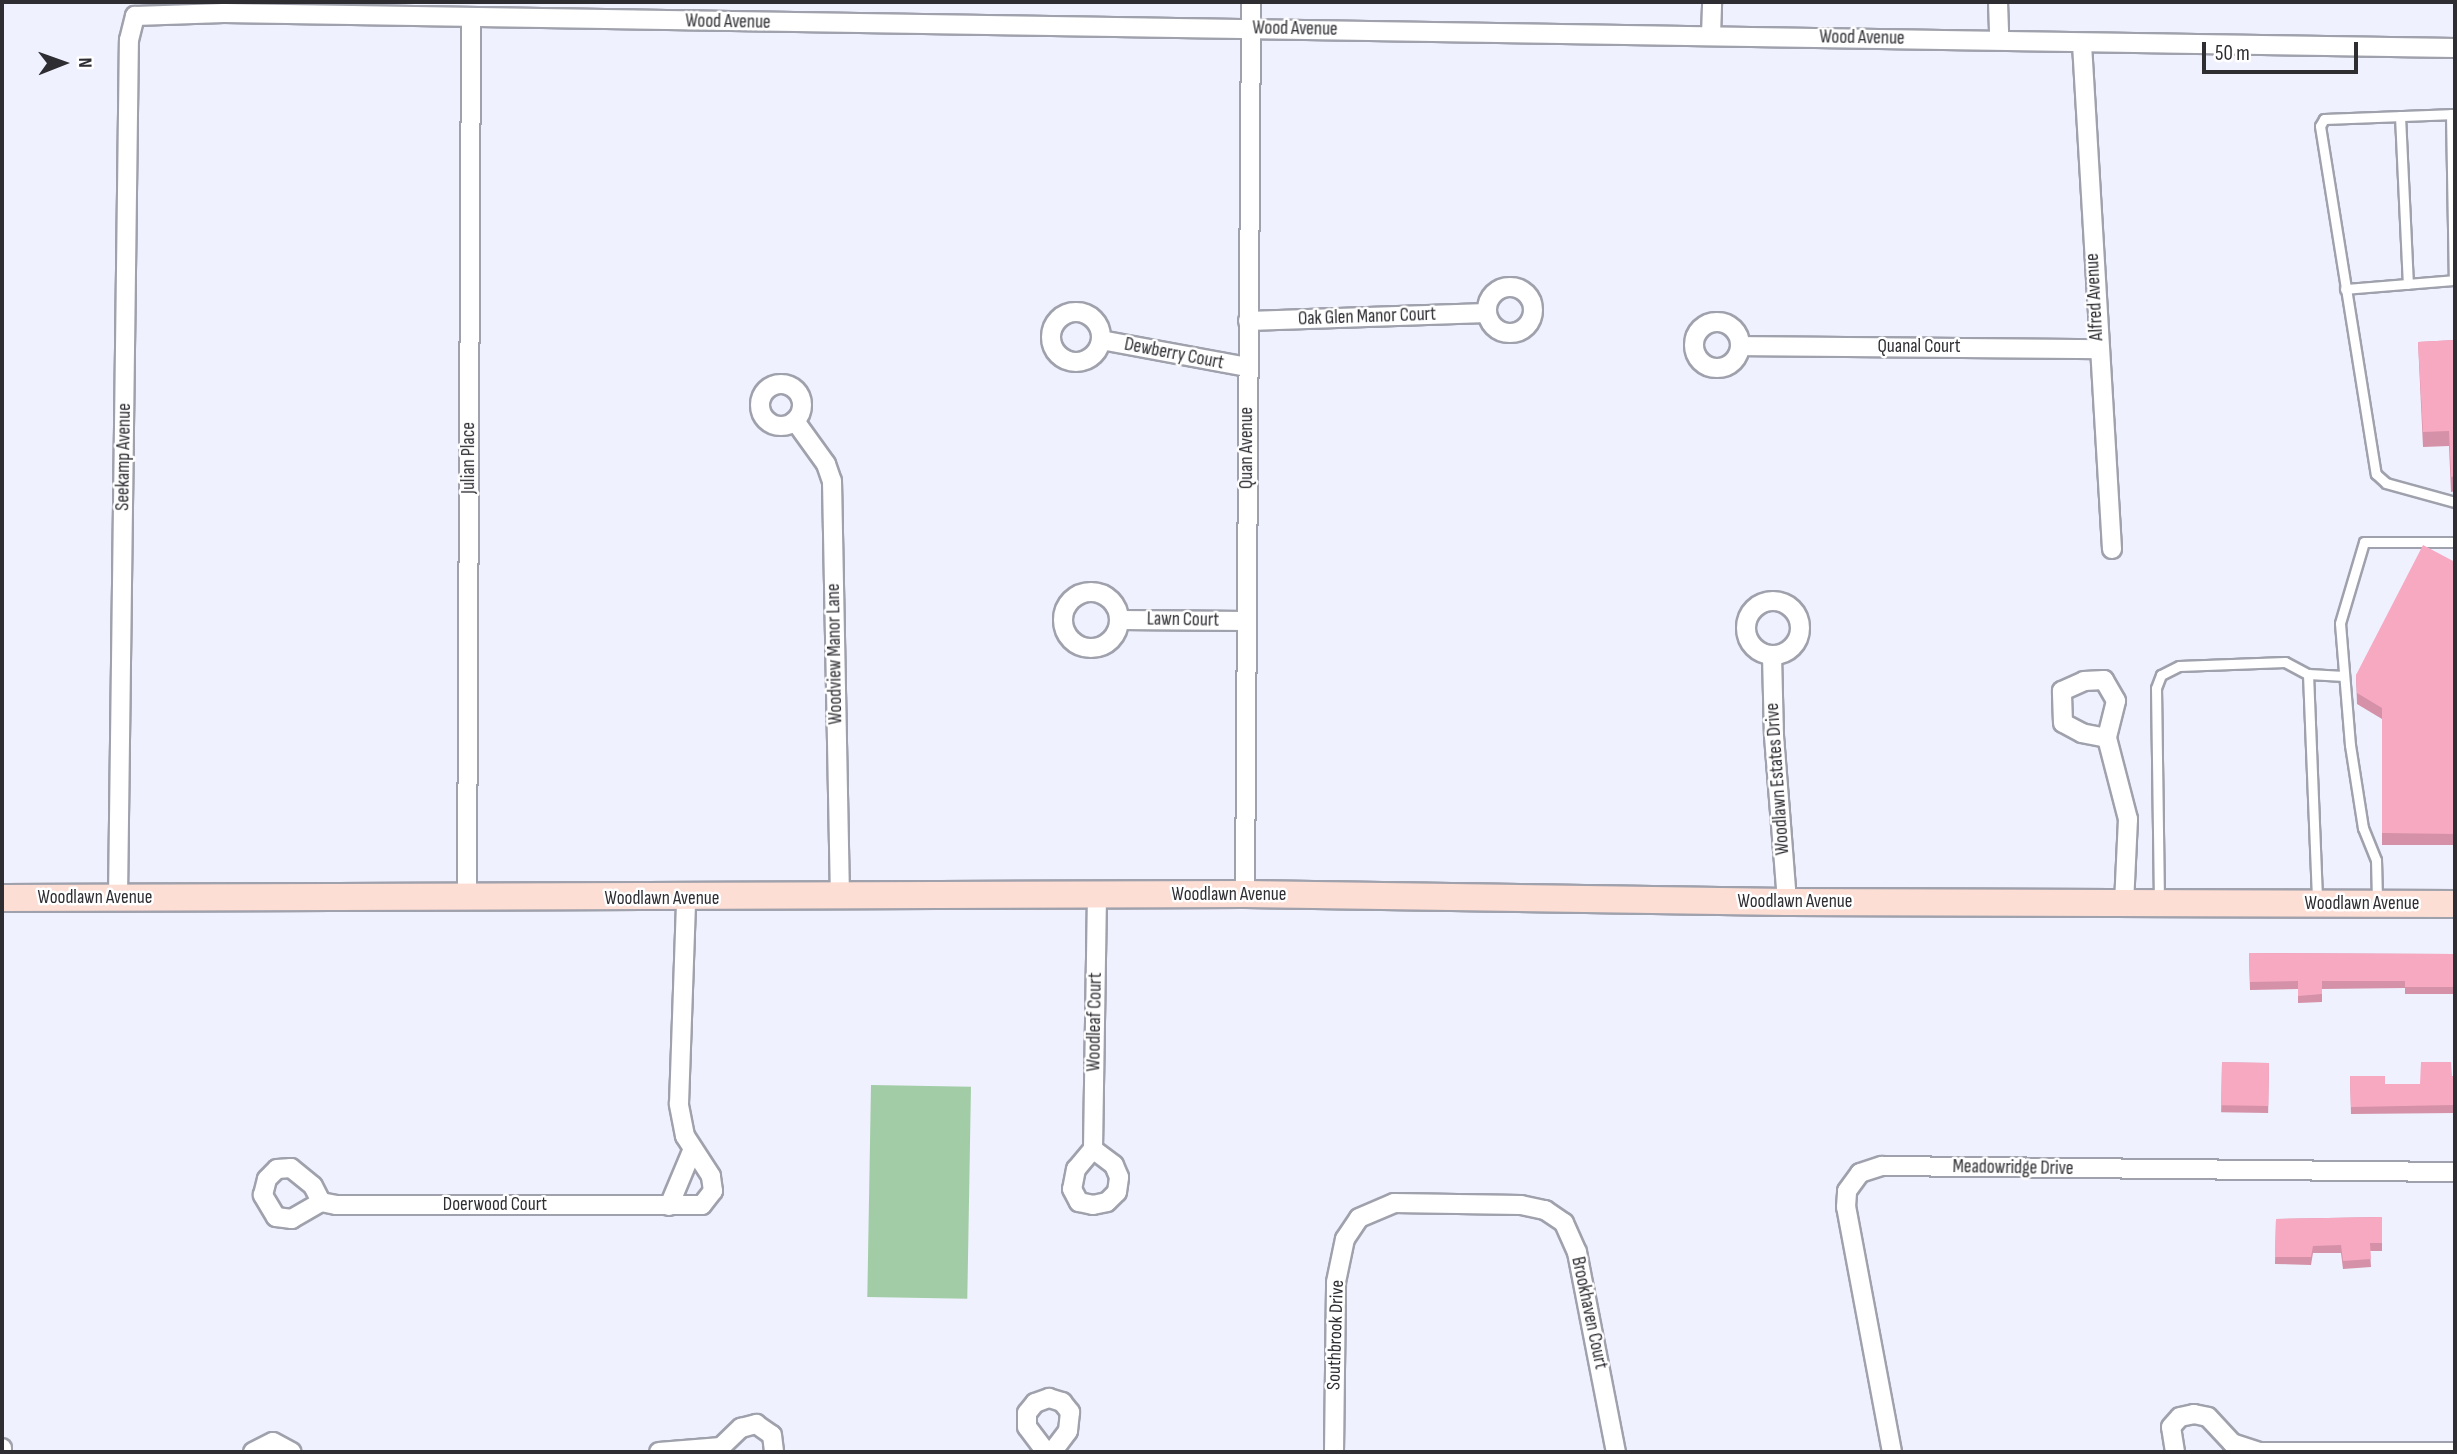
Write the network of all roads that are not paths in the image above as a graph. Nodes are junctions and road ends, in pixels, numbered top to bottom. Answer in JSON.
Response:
{"nodes":[{"id":1,"x":1251,"y":2,"type":"edge"},
{"id":2,"x":1712,"y":2,"type":"edge"},
{"id":3,"x":1998,"y":2,"type":"edge"},
{"id":4,"x":224,"y":8,"type":"edge"},
{"id":5,"x":135,"y":16,"type":"joint"},
{"id":6,"x":471,"y":19,"type":"junction"},
{"id":7,"x":1252,"y":29,"type":"junction"},
{"id":8,"x":1711,"y":35,"type":"junction"},
{"id":9,"x":2000,"y":40,"type":"junction"},
{"id":10,"x":2082,"y":44,"type":"junction"},
{"id":11,"x":2455,"y":48,"type":"edge"},
{"id":12,"x":2453,"y":114,"type":"edge"},
{"id":13,"x":2400,"y":116,"type":"junction"},
{"id":14,"x":2454,"y":280,"type":"edge"},
{"id":15,"x":2408,"y":284,"type":"junction"},
{"id":16,"x":2345,"y":289,"type":"junction"},
{"id":17,"x":1487,"y":313,"type":"dead end"},
{"id":18,"x":1248,"y":321,"type":"junction"},
{"id":19,"x":1101,"y":340,"type":"dead end"},
{"id":20,"x":1740,"y":346,"type":"dead end"},
{"id":21,"x":2098,"y":349,"type":"junction"},
{"id":22,"x":1247,"y":367,"type":"junction"},
{"id":23,"x":795,"y":421,"type":"dead end"},
{"id":24,"x":2455,"y":502,"type":"edge"},
{"id":25,"x":2455,"y":542,"type":"edge"},
{"id":26,"x":2112,"y":548,"type":"dead end"},
{"id":27,"x":1120,"y":620,"type":"dead end"},
{"id":28,"x":1247,"y":621,"type":"junction"},
{"id":29,"x":1772,"y":655,"type":"dead end"},
{"id":30,"x":2308,"y":674,"type":"junction"},
{"id":31,"x":2344,"y":676,"type":"junction"},
{"id":32,"x":2107,"y":738,"type":"dead end"},
{"id":33,"x":1245,"y":894,"type":"junction"},
{"id":34,"x":1097,"y":895,"type":"junction"},
{"id":35,"x":2,"y":898,"type":"edge"},
{"id":36,"x":118,"y":898,"type":"junction"},
{"id":37,"x":467,"y":898,"type":"junction"},
{"id":38,"x":839,"y":898,"type":"junction"},
{"id":39,"x":686,"y":899,"type":"junction"},
{"id":40,"x":1787,"y":902,"type":"junction"},
{"id":41,"x":2124,"y":904,"type":"junction"},
{"id":42,"x":2159,"y":904,"type":"junction"},
{"id":43,"x":2317,"y":904,"type":"junction"},
{"id":44,"x":2377,"y":904,"type":"junction"},
{"id":45,"x":2455,"y":904,"type":"edge"},
{"id":46,"x":1093,"y":1149,"type":"dead end"},
{"id":47,"x":692,"y":1151,"type":"junction"},
{"id":48,"x":2455,"y":1172,"type":"edge"},
{"id":49,"x":321,"y":1202,"type":"dead end"},
{"id":50,"x":1394,"y":1203,"type":"joint"},
{"id":51,"x":669,"y":1206,"type":"junction"},
{"id":52,"x":723,"y":1450,"type":"edge"},
{"id":53,"x":253,"y":1452,"type":"edge"},
{"id":54,"x":292,"y":1452,"type":"edge"},
{"id":55,"x":659,"y":1452,"type":"edge"},
{"id":56,"x":774,"y":1452,"type":"edge"},
{"id":57,"x":1046,"y":1452,"type":"edge"},
{"id":58,"x":1052,"y":1452,"type":"edge"},
{"id":59,"x":1334,"y":1452,"type":"edge"},
{"id":60,"x":1616,"y":1452,"type":"edge"},
{"id":61,"x":1892,"y":1452,"type":"edge"},
{"id":62,"x":2175,"y":1452,"type":"edge"},
{"id":63,"x":2261,"y":1452,"type":"edge"},
{"id":64,"x":2455,"y":1452,"type":"edge"}],
"edges":[{"from":1,"to":7,"type":"street","name":"Quan Avenue"},
{"from":2,"to":8,"type":"street"},
{"from":3,"to":9,"type":"street"},
{"from":4,"to":5,"type":"street","name":"Wood Avenue"},
{"from":4,"to":6,"type":"street","name":"Wood Avenue"},
{"from":5,"to":36,"type":"street","name":"Seekamp Avenue"},
{"from":6,"to":7,"type":"street","name":"Wood Avenue"},
{"from":6,"to":37,"type":"street","name":"Julian Place"},
{"from":7,"to":8,"type":"street","name":"Wood Avenue"},
{"from":7,"to":18,"type":"street","name":"Quan Avenue"},
{"from":8,"to":9,"type":"street","name":"Wood Avenue"},
{"from":9,"to":10,"type":"street","name":"Wood Avenue"},
{"from":10,"to":11,"type":"street","name":"Wood Avenue"},
{"from":10,"to":21,"type":"street","name":"Alfred Avenue"},
{"from":12,"to":13,"type":"lane"},
{"from":12,"to":14,"type":"lane"},
{"from":13,"to":15,"type":"lane"},
{"from":13,"to":16,"type":"lane"},
{"from":14,"to":15,"type":"lane"},
{"from":15,"to":16,"type":"lane"},
{"from":16,"to":24,"type":"lane"},
{"from":17,"to":18,"type":"street","name":"Oak Glen Manor Court"},
{"from":18,"to":22,"type":"street","name":"Quan Avenue"},
{"from":19,"to":22,"type":"street","name":"Dewberry Court"},
{"from":20,"to":21,"type":"street","name":"Quanal Court"},
{"from":21,"to":26,"type":"street","name":"Alfred Avenue"},
{"from":22,"to":28,"type":"street","name":"Quan Avenue"},
{"from":23,"to":38,"type":"street","name":"Woodview Manor Lane"},
{"from":25,"to":31,"type":"lane"},
{"from":27,"to":28,"type":"street","name":"Lawn Court"},
{"from":28,"to":33,"type":"street","name":"Quan Avenue"},
{"from":29,"to":40,"type":"street","name":"Woodlawn Estates Drive"},
{"from":30,"to":31,"type":"lane"},
{"from":30,"to":42,"type":"lane"},
{"from":30,"to":43,"type":"lane"},
{"from":31,"to":44,"type":"lane"},
{"from":32,"to":41,"type":"street"},
{"from":33,"to":34,"type":"street","name":"Woodlawn Avenue"},
{"from":33,"to":40,"type":"street","name":"Woodlawn Avenue"},
{"from":34,"to":38,"type":"street","name":"Woodlawn Avenue"},
{"from":34,"to":46,"type":"street","name":"Woodleaf Court"},
{"from":35,"to":36,"type":"street","name":"Woodlawn Avenue"},
{"from":36,"to":37,"type":"street","name":"Woodlawn Avenue"},
{"from":37,"to":39,"type":"street","name":"Woodlawn Avenue"},
{"from":38,"to":39,"type":"street","name":"Woodlawn Avenue"},
{"from":39,"to":47,"type":"street","name":"Doerwood Court"},
{"from":40,"to":41,"type":"street","name":"Woodlawn Avenue"},
{"from":41,"to":42,"type":"street","name":"Woodlawn Avenue"},
{"from":42,"to":43,"type":"street","name":"Woodlawn Avenue"},
{"from":43,"to":44,"type":"street","name":"Woodlawn Avenue"},
{"from":44,"to":45,"type":"street","name":"Woodlawn Avenue"},
{"from":47,"to":51,"type":"street"},
{"from":47,"to":51,"type":"street","name":"Doerwood Court"},
{"from":48,"to":61,"type":"street","name":"Meadowridge Drive"},
{"from":49,"to":51,"type":"street","name":"Doerwood Court"},
{"from":50,"to":59,"type":"street","name":"Southbrook Drive"},
{"from":50,"to":60,"type":"street","name":"Brookhaven Court"},
{"from":52,"to":55,"type":"street"},
{"from":52,"to":56,"type":"street"},
{"from":53,"to":54,"type":"street"},
{"from":57,"to":58,"type":"street"},
{"from":62,"to":63,"type":"street"},
{"from":63,"to":64,"type":"street"}]}
